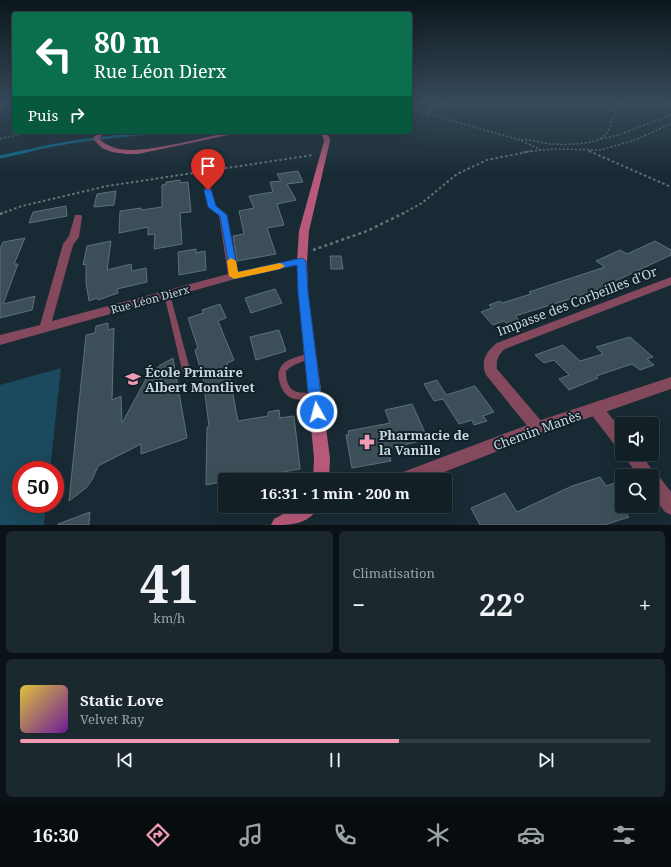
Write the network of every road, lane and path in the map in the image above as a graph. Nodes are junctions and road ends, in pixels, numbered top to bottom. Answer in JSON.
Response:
{"nodes":[{"id":1,"x":472,"y":126,"type":"edge"},
{"id":2,"x":609,"y":126,"type":"edge"},
{"id":3,"x":641,"y":126,"type":"edge"},
{"id":4,"x":665,"y":126,"type":"edge"},
{"id":5,"x":21,"y":134,"type":"edge"},
{"id":6,"x":99,"y":134,"type":"edge"},
{"id":7,"x":230,"y":134,"type":"edge"},
{"id":8,"x":324,"y":134,"type":"edge"},
{"id":9,"x":0,"y":139,"type":"edge"},
{"id":10,"x":601,"y":139,"type":"junction"},
{"id":11,"x":520,"y":140,"type":"junction"},
{"id":12,"x":542,"y":150,"type":"junction"},
{"id":13,"x":588,"y":151,"type":"junction"},
{"id":14,"x":323,"y":154,"type":"junction"},
{"id":15,"x":671,"y":187,"type":"edge"},
{"id":16,"x":208,"y":190,"type":"dead end"},
{"id":17,"x":0,"y":214,"type":"edge"},
{"id":18,"x":78,"y":217,"type":"dead end"},
{"id":19,"x":302,"y":257,"type":"junction"},
{"id":20,"x":234,"y":276,"type":"junction"},
{"id":21,"x":671,"y":281,"type":"edge"},
{"id":22,"x":167,"y":294,"type":"junction"},
{"id":23,"x":45,"y":326,"type":"junction"},
{"id":24,"x":0,"y":340,"type":"edge"},
{"id":25,"x":310,"y":356,"type":"junction"},
{"id":26,"x":186,"y":370,"type":"dead end"},
{"id":27,"x":671,"y":383,"type":"edge"},
{"id":28,"x":315,"y":397,"type":"junction"},
{"id":29,"x":596,"y":410,"type":"junction"},
{"id":30,"x":538,"y":428,"type":"junction"},
{"id":31,"x":615,"y":434,"type":"edge"},
{"id":32,"x":636,"y":461,"type":"edge"},
{"id":33,"x":643,"y":469,"type":"edge"},
{"id":34,"x":321,"y":473,"type":"edge"},
{"id":35,"x":421,"y":473,"type":"edge"},
{"id":36,"x":659,"y":490,"type":"edge"},
{"id":37,"x":671,"y":506,"type":"edge"},
{"id":38,"x":303,"y":513,"type":"edge"},
{"id":39,"x":280,"y":525,"type":"edge"}],
"edges":[{"from":1,"to":11,"type":"path"},
{"from":2,"to":10,"type":"path"},
{"from":3,"to":10,"type":"path"},
{"from":4,"to":13,"type":"path"},
{"from":5,"to":9,"type":"path"},
{"from":6,"to":7,"type":"main road"},
{"from":8,"to":14,"type":"main road"},
{"from":10,"to":11,"type":"path"},
{"from":11,"to":12,"type":"path"},
{"from":12,"to":13,"type":"path"},
{"from":12,"to":19,"type":"path"},
{"from":13,"to":15,"type":"path"},
{"from":14,"to":17,"type":"path"},
{"from":14,"to":19,"type":"main road"},
{"from":16,"to":20,"type":"street"},
{"from":18,"to":23,"type":"street"},
{"from":19,"to":20,"type":"street","name":"Rue Léon Dierx"},
{"from":19,"to":25,"type":"main road"},
{"from":20,"to":22,"type":"street","name":"Rue Léon Dierx"},
{"from":21,"to":30,"type":"street","name":"Impasse des Corbeilles d'Or"},
{"from":22,"to":23,"type":"street","name":"Rue Léon Dierx"},
{"from":22,"to":26,"type":"lane"},
{"from":23,"to":24,"type":"street","name":"Rue Léon Dierx"},
{"from":25,"to":28,"type":"main road"},
{"from":25,"to":28,"type":"lane"},
{"from":27,"to":29,"type":"street","name":"Chemin Manès"},
{"from":28,"to":34,"type":"main road"},
{"from":29,"to":30,"type":"street","name":"Chemin Manès"},
{"from":29,"to":31,"type":"street"},
{"from":30,"to":35,"type":"street","name":"Chemin Manès"},
{"from":32,"to":33,"type":"street"},
{"from":36,"to":37,"type":"street"},
{"from":38,"to":39,"type":"main road"}]}
